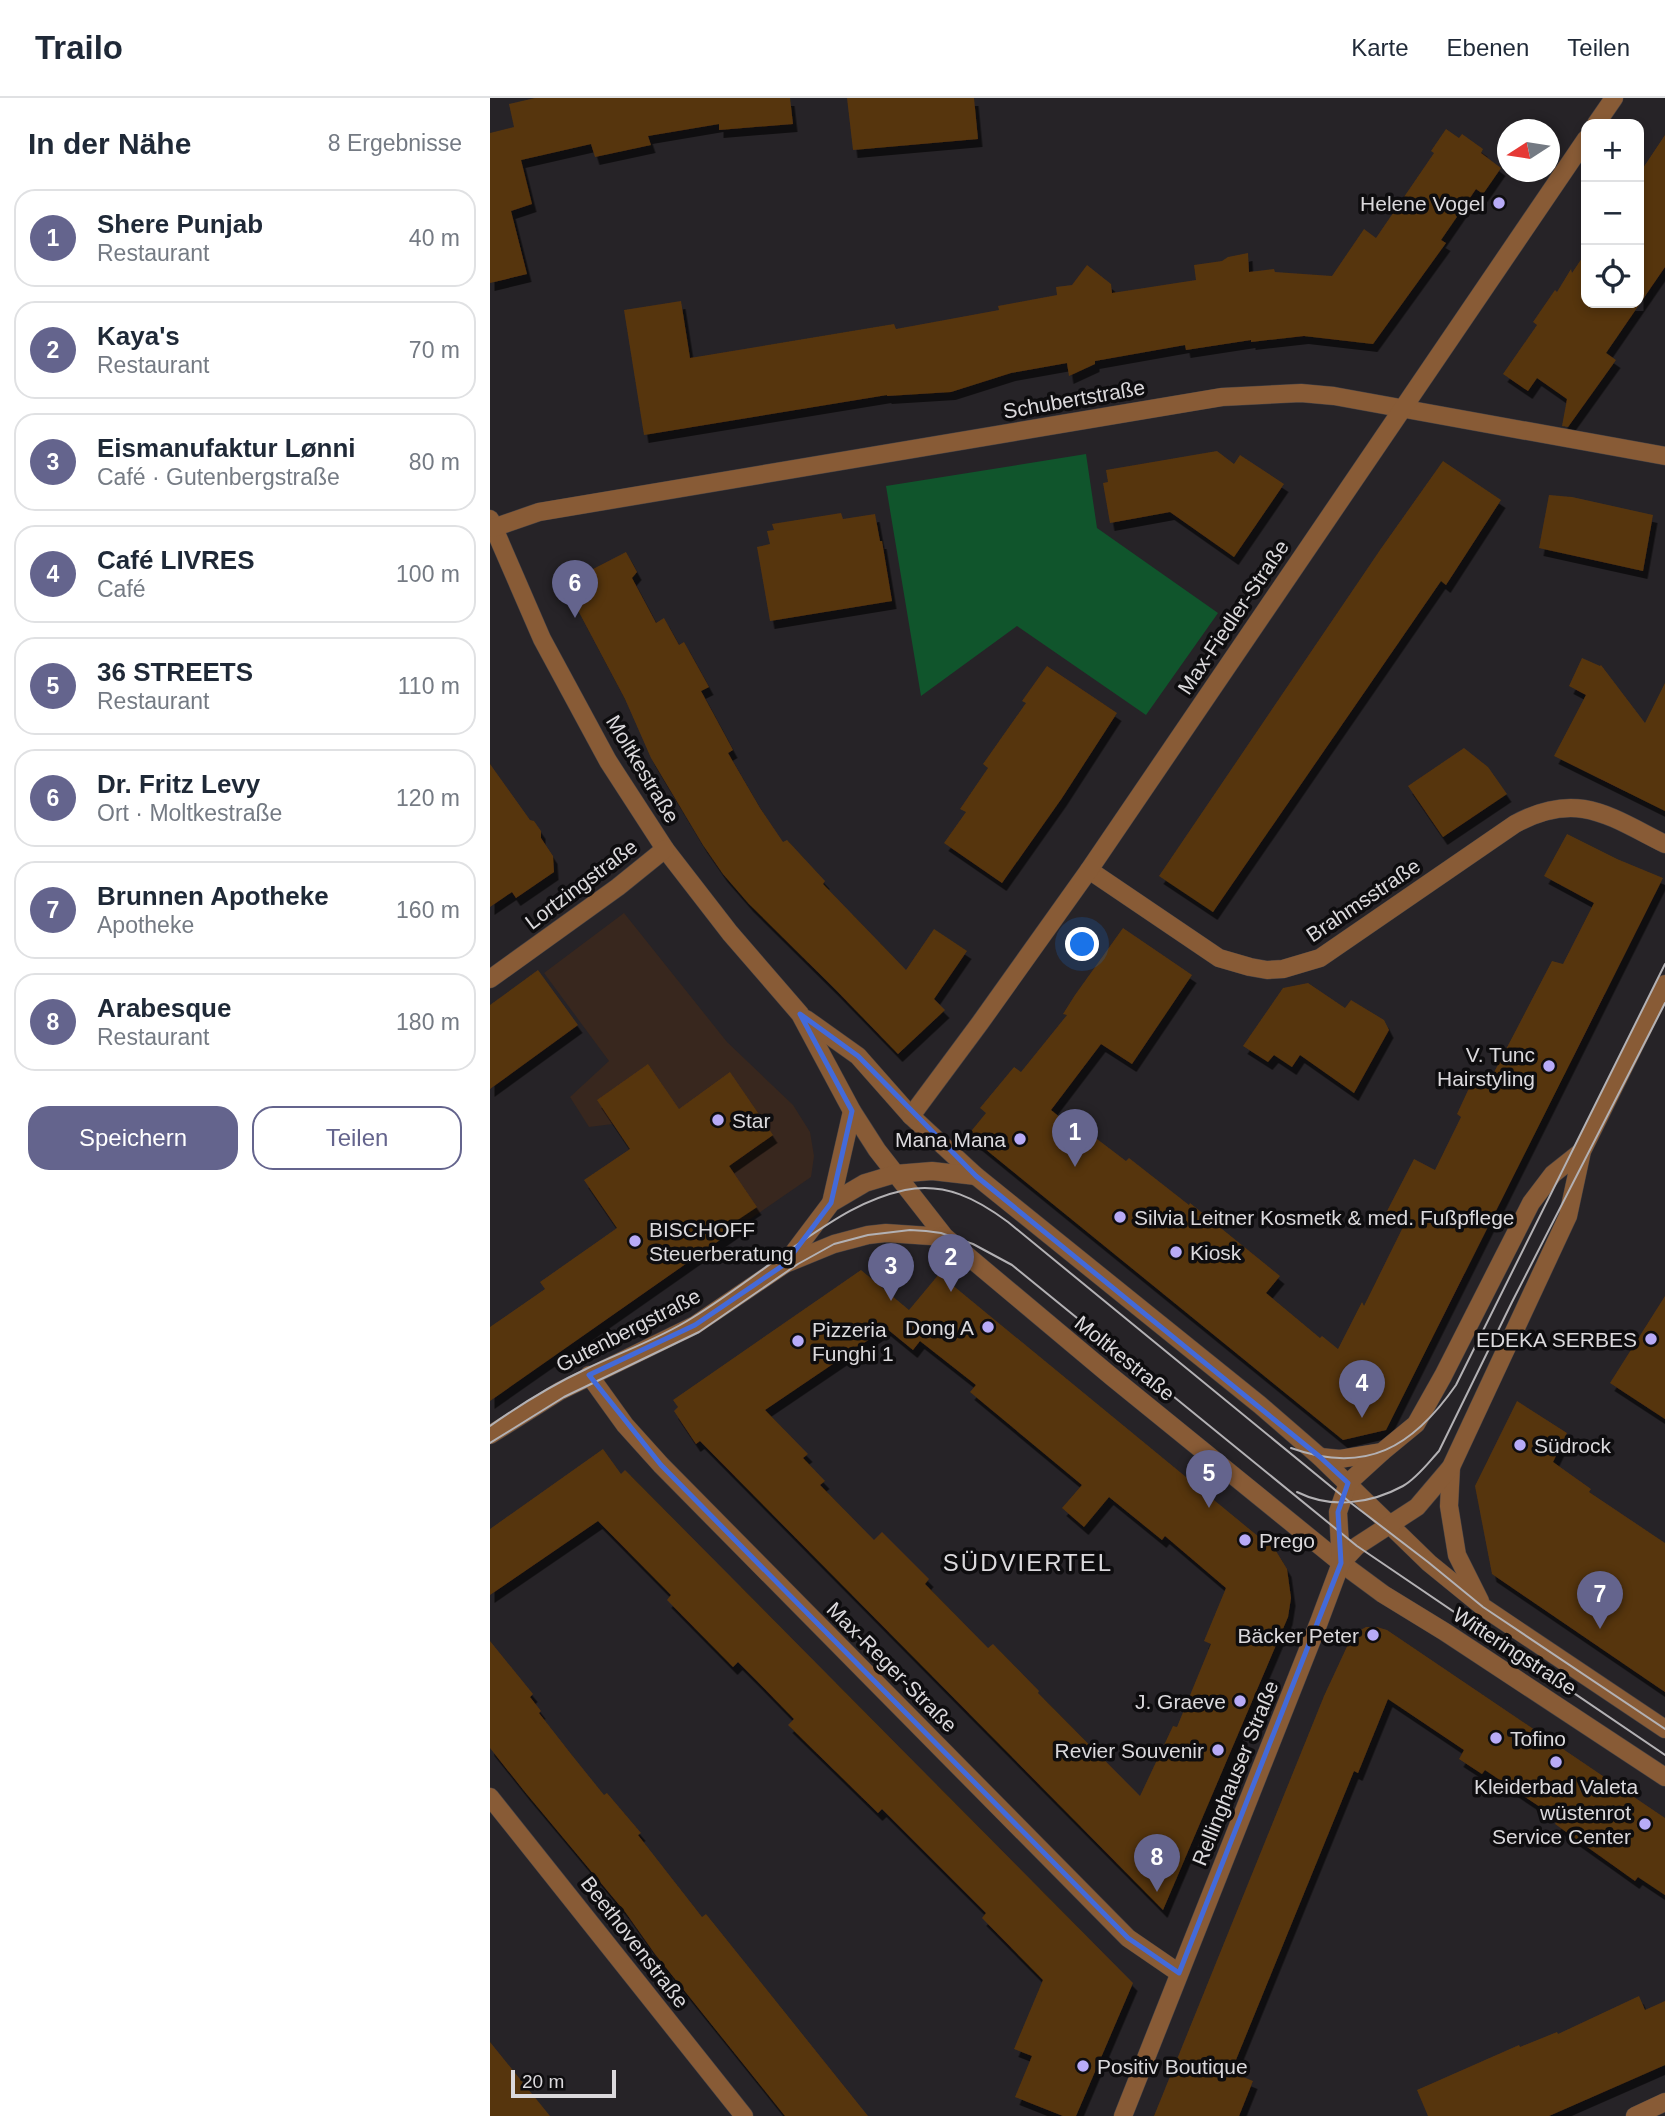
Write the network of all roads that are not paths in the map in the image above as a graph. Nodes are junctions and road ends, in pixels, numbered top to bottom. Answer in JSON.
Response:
{"nodes":[{"id":1,"x":1614,"y":98,"type":"edge"},
{"id":2,"x":1599,"y":119,"type":"edge"},
{"id":3,"x":1581,"y":146,"type":"edge"},
{"id":4,"x":1403,"y":407,"type":"junction"},
{"id":5,"x":1665,"y":456,"type":"edge"},
{"id":6,"x":491,"y":524,"type":"edge"},
{"id":7,"x":1665,"y":844,"type":"edge"},
{"id":8,"x":665,"y":849,"type":"junction"},
{"id":9,"x":1089,"y":870,"type":"junction"},
{"id":10,"x":490,"y":979,"type":"edge"},
{"id":11,"x":1665,"y":984,"type":"edge"},
{"id":12,"x":800,"y":1014,"type":"junction"},
{"id":13,"x":852,"y":1111,"type":"junction"},
{"id":14,"x":911,"y":1116,"type":"junction"},
{"id":15,"x":1582,"y":1151,"type":"junction"},
{"id":16,"x":895,"y":1174,"type":"junction"},
{"id":17,"x":976,"y":1176,"type":"junction"},
{"id":18,"x":831,"y":1203,"type":"junction"},
{"id":19,"x":944,"y":1237,"type":"junction"},
{"id":20,"x":785,"y":1264,"type":"junction"},
{"id":21,"x":589,"y":1375,"type":"junction"},
{"id":22,"x":490,"y":1435,"type":"edge"},
{"id":23,"x":1382,"y":1452,"type":"junction"},
{"id":24,"x":1320,"y":1457,"type":"junction"},
{"id":25,"x":1451,"y":1467,"type":"junction"},
{"id":26,"x":1348,"y":1483,"type":"junction"},
{"id":27,"x":1389,"y":1525,"type":"junction"},
{"id":28,"x":1341,"y":1563,"type":"junction"},
{"id":29,"x":1483,"y":1608,"type":"junction"},
{"id":30,"x":1665,"y":1729,"type":"edge"},
{"id":31,"x":1665,"y":1777,"type":"edge"},
{"id":32,"x":490,"y":1797,"type":"edge"},
{"id":33,"x":1179,"y":1973,"type":"junction"},
{"id":34,"x":1665,"y":2102,"type":"edge"},
{"id":35,"x":744,"y":2116,"type":"edge"},
{"id":36,"x":1123,"y":2116,"type":"edge"},
{"id":37,"x":1635,"y":2116,"type":"edge"}],
"edges":[{"from":1,"to":2,"type":"street"},
{"from":3,"to":4,"type":"street","name":"Max-Fiedler-Straße"},
{"from":4,"to":5,"type":"street","name":"Schubertstraße"},
{"from":4,"to":6,"type":"street","name":"Schubertstraße"},
{"from":4,"to":9,"type":"street","name":"Max-Fiedler-Straße"},
{"from":6,"to":8,"type":"street","name":"Moltkestraße"},
{"from":7,"to":9,"type":"street","name":"Brahmsstraße"},
{"from":8,"to":10,"type":"street","name":"Lortzingstraße"},
{"from":8,"to":12,"type":"street","name":"Moltkestraße"},
{"from":9,"to":14,"type":"street","name":"Max-Fiedler-Straße"},
{"from":11,"to":15,"type":"street","name":"Rellinghauser Straße"},
{"from":12,"to":13,"type":"street","name":"Moltkestraße"},
{"from":12,"to":14,"type":"street","name":"Moltkestraße"},
{"from":13,"to":16,"type":"street","name":"Moltkestraße"},
{"from":13,"to":18,"type":"street","name":"Gutenbergstraße"},
{"from":14,"to":17,"type":"street","name":"Moltkestraße"},
{"from":15,"to":23,"type":"street","name":"Rellinghauser Straße"},
{"from":15,"to":25,"type":"street","name":"Rellinghauser Straße"},
{"from":16,"to":17,"type":"street"},
{"from":16,"to":18,"type":"street","name":"Gutenbergstraße"},
{"from":16,"to":19,"type":"street","name":"Moltkestraße"},
{"from":17,"to":24,"type":"street","name":"Moltkestraße"},
{"from":18,"to":20,"type":"street","name":"Gutenbergstraße"},
{"from":19,"to":20,"type":"street","name":"Gutenbergstraße"},
{"from":19,"to":28,"type":"street","name":"Moltkestraße"},
{"from":20,"to":21,"type":"street","name":"Gutenbergstraße"},
{"from":21,"to":22,"type":"street","name":"Gutenbergstraße"},
{"from":21,"to":33,"type":"street","name":"Max-Reger-Straße"},
{"from":23,"to":24,"type":"street"},
{"from":23,"to":26,"type":"street","name":"Rellinghauser Straße"},
{"from":24,"to":26,"type":"street","name":"Moltkestraße"},
{"from":25,"to":27,"type":"street","name":"Rellinghauser Straße"},
{"from":25,"to":29,"type":"street"},
{"from":26,"to":27,"type":"street","name":"Moltkestraße"},
{"from":26,"to":28,"type":"street","name":"Rellinghauser Straße"},
{"from":27,"to":28,"type":"street","name":"Rellinghauser Straße"},
{"from":27,"to":29,"type":"street","name":"Witteringstraße"},
{"from":28,"to":31,"type":"street","name":"Witteringstraße"},
{"from":28,"to":33,"type":"street","name":"Rellinghauser Straße"},
{"from":29,"to":30,"type":"street","name":"Witteringstraße"},
{"from":32,"to":35,"type":"street","name":"Beethovenstraße"},
{"from":33,"to":36,"type":"street","name":"Rellinghauser Straße"},
{"from":34,"to":37,"type":"street"}]}
